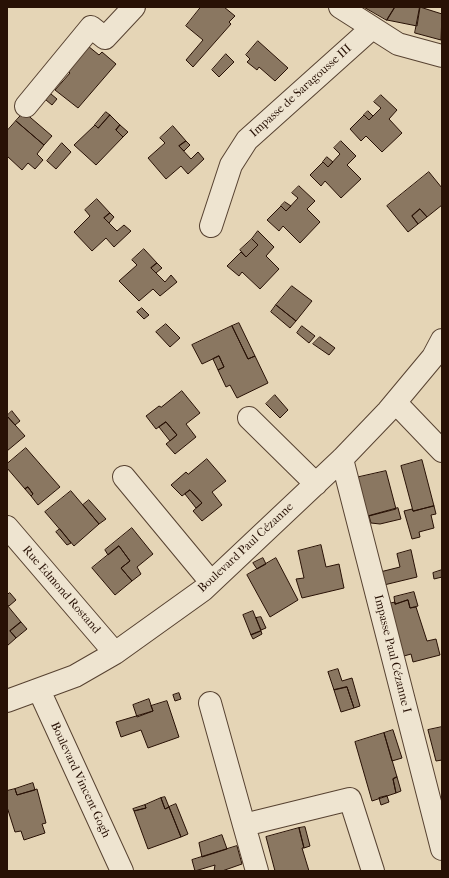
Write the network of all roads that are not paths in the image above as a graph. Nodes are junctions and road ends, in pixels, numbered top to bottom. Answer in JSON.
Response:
{"nodes":[{"id":1,"x":134,"y":7,"type":"edge"},
{"id":2,"x":340,"y":7,"type":"edge"},
{"id":3,"x":372,"y":28,"type":"junction"},
{"id":4,"x":442,"y":56,"type":"edge"},
{"id":5,"x":26,"y":106,"type":"dead end"},
{"id":6,"x":211,"y":226,"type":"dead end"},
{"id":7,"x":442,"y":340,"type":"edge"},
{"id":8,"x":396,"y":403,"type":"junction"},
{"id":9,"x":249,"y":418,"type":"dead end"},
{"id":10,"x":442,"y":451,"type":"edge"},
{"id":11,"x":342,"y":459,"type":"junction"},
{"id":12,"x":124,"y":477,"type":"dead end"},
{"id":13,"x":316,"y":484,"type":"junction"},
{"id":14,"x":7,"y":527,"type":"edge"},
{"id":15,"x":211,"y":582,"type":"junction"},
{"id":16,"x":115,"y":653,"type":"junction"},
{"id":17,"x":39,"y":690,"type":"junction"},
{"id":18,"x":7,"y":701,"type":"edge"},
{"id":19,"x":210,"y":703,"type":"dead end"},
{"id":20,"x":244,"y":825,"type":"junction"},
{"id":21,"x":442,"y":849,"type":"edge"},
{"id":22,"x":122,"y":871,"type":"edge"},
{"id":23,"x":258,"y":871,"type":"edge"},
{"id":24,"x":373,"y":871,"type":"edge"}],
"edges":[{"from":1,"to":5,"type":"street"},
{"from":2,"to":3,"type":"street"},
{"from":3,"to":4,"type":"street"},
{"from":3,"to":6,"type":"street","name":"Impasse de Saragousse III"},
{"from":7,"to":8,"type":"street","name":"Boulevard Paul Cézanne"},
{"from":8,"to":10,"type":"street"},
{"from":8,"to":11,"type":"street","name":"Boulevard Paul Cézanne"},
{"from":9,"to":13,"type":"street"},
{"from":11,"to":13,"type":"street","name":"Boulevard Paul Cézanne"},
{"from":11,"to":21,"type":"street","name":"Impasse Paul Cézanne I"},
{"from":12,"to":15,"type":"street"},
{"from":13,"to":15,"type":"street","name":"Boulevard Paul Cézanne"},
{"from":14,"to":16,"type":"street","name":"Rue Edmond Rostand"},
{"from":15,"to":16,"type":"street","name":"Boulevard Paul Cézanne"},
{"from":16,"to":17,"type":"street","name":"Boulevard Paul Cézanne"},
{"from":17,"to":18,"type":"street","name":"Boulevard Paul Cézanne"},
{"from":17,"to":22,"type":"street","name":"Boulevard Vincent Gogh"},
{"from":19,"to":20,"type":"street"},
{"from":20,"to":23,"type":"street"},
{"from":20,"to":24,"type":"street"}]}
